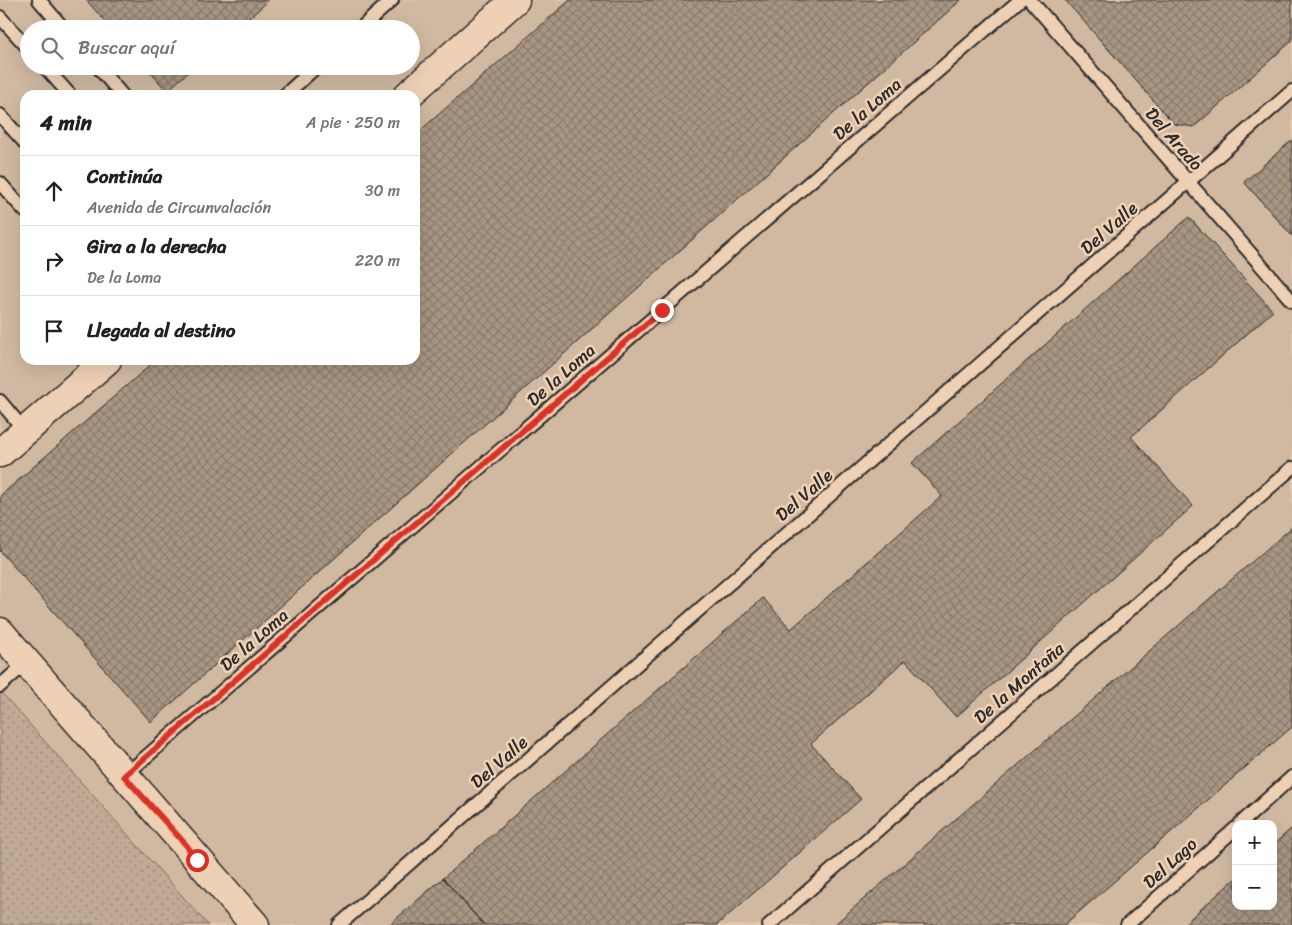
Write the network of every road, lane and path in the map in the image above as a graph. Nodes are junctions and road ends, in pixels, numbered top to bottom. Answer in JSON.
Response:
{"nodes":[{"id":1,"x":39,"y":0,"type":"edge"},
{"id":2,"x":392,"y":0,"type":"edge"},
{"id":3,"x":515,"y":0,"type":"edge"},
{"id":4,"x":1020,"y":0,"type":"edge"},
{"id":5,"x":1030,"y":0,"type":"edge"},
{"id":6,"x":0,"y":17,"type":"edge"},
{"id":7,"x":56,"y":20,"type":"edge"},
{"id":8,"x":370,"y":20,"type":"edge"},
{"id":9,"x":20,"y":39,"type":"edge"},
{"id":10,"x":52,"y":75,"type":"edge"},
{"id":11,"x":105,"y":75,"type":"edge"},
{"id":12,"x":307,"y":75,"type":"edge"},
{"id":13,"x":66,"y":90,"type":"edge"},
{"id":14,"x":118,"y":90,"type":"edge"},
{"id":15,"x":291,"y":90,"type":"edge"},
{"id":16,"x":414,"y":90,"type":"edge"},
{"id":17,"x":1292,"y":91,"type":"edge"},
{"id":18,"x":0,"y":115,"type":"edge"},
{"id":19,"x":20,"y":138,"type":"edge"},
{"id":20,"x":1188,"y":182,"type":"junction"},
{"id":21,"x":0,"y":183,"type":"edge"},
{"id":22,"x":20,"y":205,"type":"edge"},
{"id":23,"x":1292,"y":300,"type":"edge"},
{"id":24,"x":101,"y":365,"type":"edge"},
{"id":25,"x":0,"y":402,"type":"edge"},
{"id":26,"x":25,"y":431,"type":"junction"},
{"id":27,"x":0,"y":454,"type":"edge"},
{"id":28,"x":1292,"y":468,"type":"edge"},
{"id":29,"x":0,"y":632,"type":"edge"},
{"id":30,"x":26,"y":663,"type":"junction"},
{"id":31,"x":0,"y":686,"type":"edge"},
{"id":32,"x":124,"y":776,"type":"junction"},
{"id":33,"x":1292,"y":777,"type":"edge"},
{"id":34,"x":1244,"y":820,"type":"edge"},
{"id":35,"x":1232,"y":832,"type":"edge"},
{"id":36,"x":255,"y":925,"type":"edge"},
{"id":37,"x":339,"y":925,"type":"edge"},
{"id":38,"x":769,"y":925,"type":"edge"},
{"id":39,"x":1127,"y":925,"type":"edge"}],
"edges":[{"from":1,"to":7,"type":"lane"},
{"from":2,"to":8,"type":"lane"},
{"from":3,"to":16,"type":"street"},
{"from":4,"to":32,"type":"lane","name":"De la Loma"},
{"from":5,"to":20,"type":"lane","name":"Del Arado"},
{"from":6,"to":9,"type":"lane"},
{"from":10,"to":13,"type":"lane"},
{"from":11,"to":14,"type":"lane"},
{"from":12,"to":15,"type":"lane"},
{"from":17,"to":20,"type":"lane","name":"Del Valle"},
{"from":18,"to":19,"type":"lane"},
{"from":20,"to":23,"type":"lane","name":"Del Arado"},
{"from":20,"to":37,"type":"lane","name":"Del Valle"},
{"from":21,"to":22,"type":"lane"},
{"from":24,"to":26,"type":"street"},
{"from":25,"to":26,"type":"lane"},
{"from":26,"to":27,"type":"street"},
{"from":28,"to":38,"type":"lane","name":"De la Montaña"},
{"from":29,"to":30,"type":"street"},
{"from":30,"to":31,"type":"lane"},
{"from":30,"to":32,"type":"street"},
{"from":32,"to":36,"type":"street"},
{"from":33,"to":34,"type":"lane"},
{"from":35,"to":39,"type":"lane","name":"Del Lago"}]}
